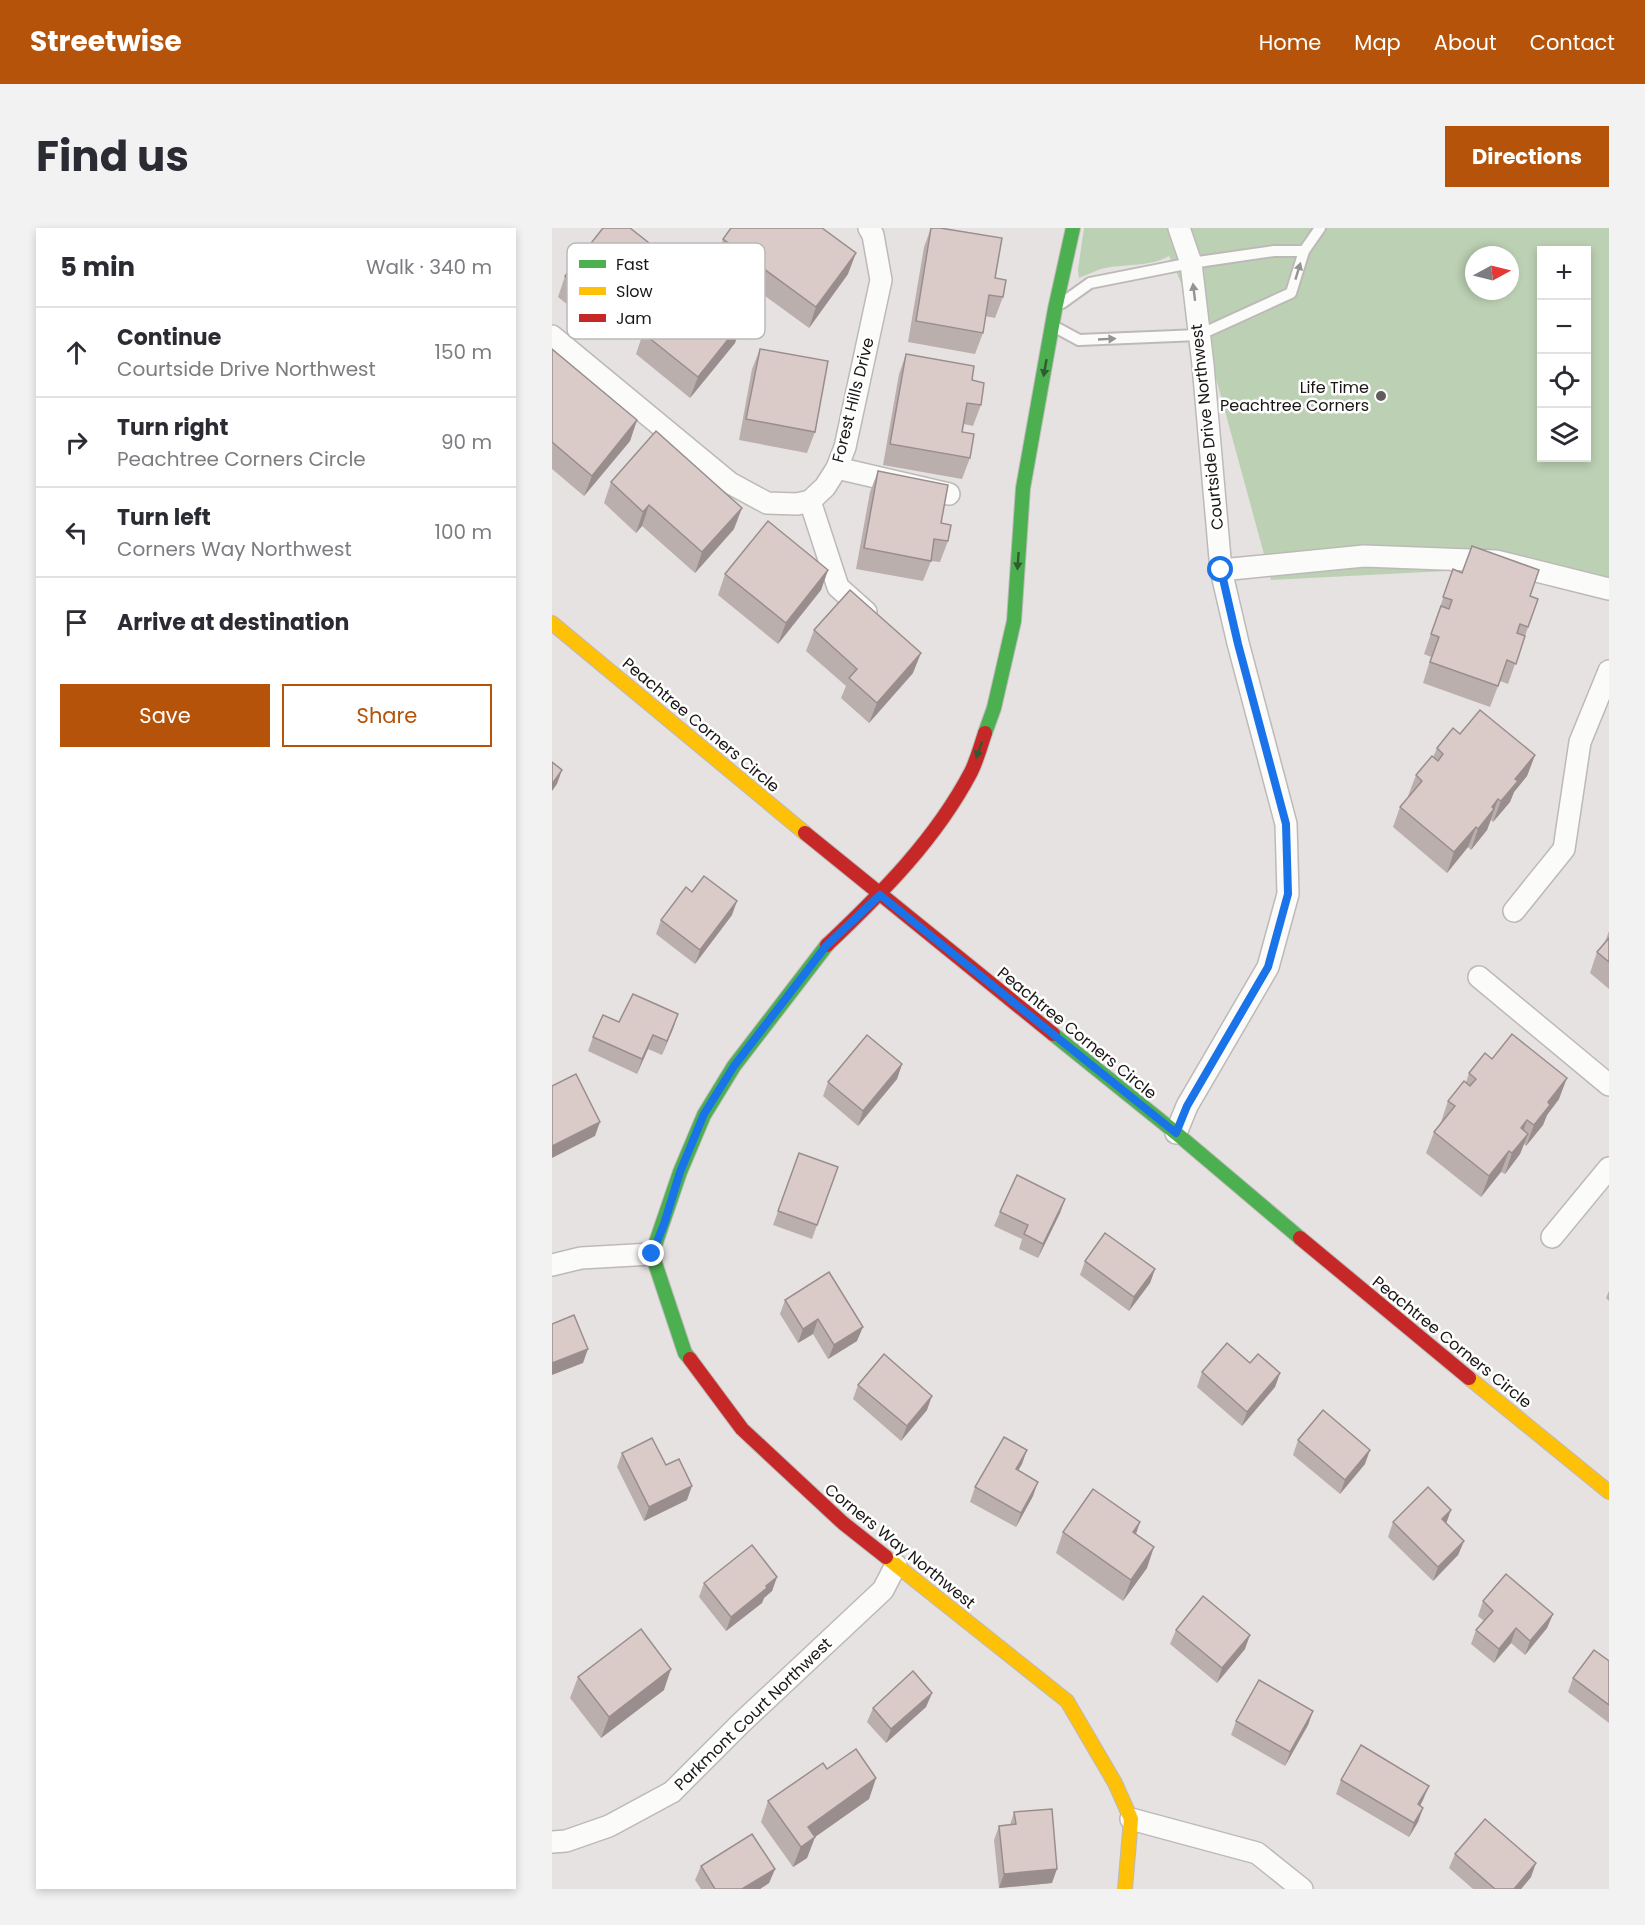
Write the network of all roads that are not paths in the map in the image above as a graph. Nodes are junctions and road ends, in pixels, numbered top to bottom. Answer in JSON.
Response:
{"nodes":[{"id":1,"x":869,"y":228,"type":"edge"},
{"id":2,"x":1073,"y":228,"type":"edge"},
{"id":3,"x":1179,"y":228,"type":"edge"},
{"id":4,"x":1320,"y":228,"type":"edge"},
{"id":5,"x":1304,"y":251,"type":"junction"},
{"id":6,"x":1191,"y":263,"type":"junction"},
{"id":7,"x":1055,"y":309,"type":"junction"},
{"id":8,"x":1053,"y":325,"type":"junction"},
{"id":9,"x":1199,"y":334,"type":"junction"},
{"id":10,"x":552,"y":336,"type":"edge"},
{"id":11,"x":837,"y":468,"type":"junction"},
{"id":12,"x":949,"y":494,"type":"edge"},
{"id":13,"x":810,"y":501,"type":"junction"},
{"id":14,"x":1221,"y":570,"type":"junction"},
{"id":15,"x":1609,"y":589,"type":"edge"},
{"id":16,"x":877,"y":622,"type":"edge"},
{"id":17,"x":552,"y":623,"type":"edge"},
{"id":18,"x":1609,"y":671,"type":"edge"},
{"id":19,"x":880,"y":895,"type":"junction"},
{"id":20,"x":1514,"y":911,"type":"dead end"},
{"id":21,"x":1479,"y":977,"type":"dead end"},
{"id":22,"x":1609,"y":1085,"type":"edge"},
{"id":23,"x":1176,"y":1133,"type":"junction"},
{"id":24,"x":1609,"y":1168,"type":"edge"},
{"id":25,"x":1552,"y":1237,"type":"dead end"},
{"id":26,"x":652,"y":1254,"type":"junction"},
{"id":27,"x":552,"y":1265,"type":"edge"},
{"id":28,"x":1609,"y":1492,"type":"edge"},
{"id":29,"x":896,"y":1566,"type":"junction"},
{"id":30,"x":1131,"y":1819,"type":"junction"},
{"id":31,"x":552,"y":1842,"type":"edge"},
{"id":32,"x":1125,"y":1889,"type":"edge"},
{"id":33,"x":1302,"y":1889,"type":"edge"}],
"edges":[{"from":1,"to":11,"type":"street","name":"Forest Hills Drive"},
{"from":2,"to":7,"type":"street"},
{"from":3,"to":6,"type":"street","name":"Courtside Drive Northwest"},
{"from":4,"to":5,"type":"lane"},
{"from":5,"to":6,"type":"lane"},
{"from":9,"to":5,"type":"lane","one_way":true},
{"from":6,"to":7,"type":"lane"},
{"from":9,"to":6,"type":"street","name":"Courtside Drive Northwest","one_way":true},
{"from":7,"to":8,"type":"street"},
{"from":8,"to":9,"type":"lane","one_way":true},
{"from":8,"to":19,"type":"street","one_way":true},
{"from":9,"to":14,"type":"street","name":"Courtside Drive Northwest"},
{"from":10,"to":13,"type":"street"},
{"from":11,"to":12,"type":"street"},
{"from":11,"to":13,"type":"street","name":"Forest Hills Drive"},
{"from":13,"to":16,"type":"street"},
{"from":14,"to":15,"type":"street"},
{"from":14,"to":23,"type":"street","name":"Courtside Drive Northwest"},
{"from":17,"to":19,"type":"street","name":"Peachtree Corners Circle"},
{"from":18,"to":20,"type":"street"},
{"from":19,"to":23,"type":"street","name":"Peachtree Corners Circle"},
{"from":19,"to":26,"type":"street"},
{"from":21,"to":22,"type":"street"},
{"from":23,"to":28,"type":"street","name":"Peachtree Corners Circle"},
{"from":24,"to":25,"type":"street"},
{"from":26,"to":27,"type":"street"},
{"from":26,"to":29,"type":"street","name":"Corners Way Northwest"},
{"from":29,"to":30,"type":"street","name":"Corners Way Northwest"},
{"from":29,"to":31,"type":"street","name":"Parkmont Court Northwest"},
{"from":30,"to":32,"type":"street","name":"Corners Way Northwest"},
{"from":30,"to":33,"type":"street"}]}
